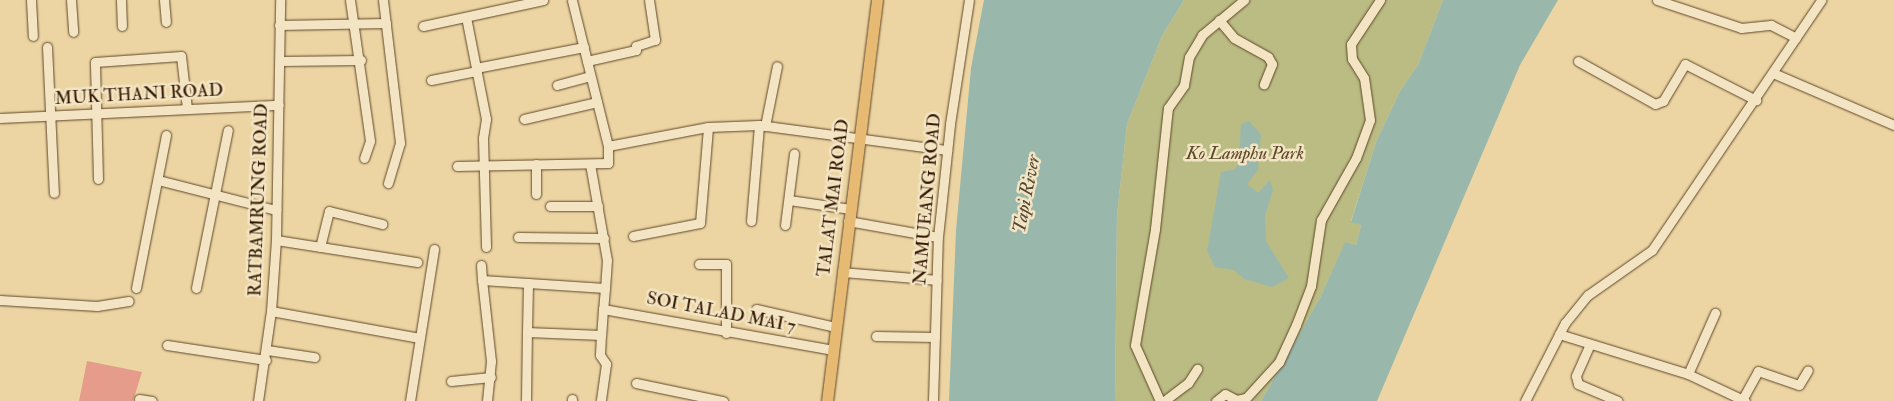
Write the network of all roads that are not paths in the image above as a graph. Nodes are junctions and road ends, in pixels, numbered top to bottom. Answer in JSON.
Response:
{"nodes":[{"id":1,"x":31,"y":0,"type":"edge"},
{"id":2,"x":71,"y":0,"type":"edge"},
{"id":3,"x":121,"y":0,"type":"edge"},
{"id":4,"x":164,"y":0,"type":"edge"},
{"id":5,"x":280,"y":0,"type":"edge"},
{"id":6,"x":350,"y":0,"type":"edge"},
{"id":7,"x":383,"y":0,"type":"edge"},
{"id":8,"x":543,"y":0,"type":"edge"},
{"id":9,"x":572,"y":0,"type":"edge"},
{"id":10,"x":649,"y":0,"type":"edge"},
{"id":11,"x":877,"y":0,"type":"edge"},
{"id":12,"x":968,"y":0,"type":"edge"},
{"id":13,"x":1244,"y":0,"type":"edge"},
{"id":14,"x":1380,"y":0,"type":"edge"},
{"id":15,"x":1657,"y":0,"type":"edge"},
{"id":16,"x":1821,"y":0,"type":"edge"},
{"id":17,"x":466,"y":17,"type":"junction"},
{"id":18,"x":1219,"y":20,"type":"junction"},
{"id":19,"x":166,"y":22,"type":"dead end"},
{"id":20,"x":386,"y":23,"type":"junction"},
{"id":21,"x":279,"y":25,"type":"junction"},
{"id":22,"x":355,"y":25,"type":"junction"},
{"id":23,"x":122,"y":26,"type":"dead end"},
{"id":24,"x":423,"y":26,"type":"dead end"},
{"id":25,"x":73,"y":32,"type":"dead end"},
{"id":26,"x":33,"y":36,"type":"dead end"},
{"id":27,"x":1796,"y":38,"type":"junction"},
{"id":28,"x":46,"y":47,"type":"dead end"},
{"id":29,"x":584,"y":47,"type":"junction"},
{"id":30,"x":361,"y":60,"type":"junction"},
{"id":31,"x":281,"y":61,"type":"junction"},
{"id":32,"x":587,"y":61,"type":"junction"},
{"id":33,"x":1578,"y":61,"type":"dead end"},
{"id":34,"x":776,"y":66,"type":"dead end"},
{"id":35,"x":477,"y":70,"type":"junction"},
{"id":36,"x":1773,"y":73,"type":"junction"},
{"id":37,"x":590,"y":76,"type":"junction"},
{"id":38,"x":431,"y":80,"type":"dead end"},
{"id":39,"x":1264,"y":84,"type":"dead end"},
{"id":40,"x":557,"y":85,"type":"dead end"},
{"id":41,"x":1756,"y":100,"type":"junction"},
{"id":42,"x":597,"y":102,"type":"junction"},
{"id":43,"x":279,"y":106,"type":"junction"},
{"id":44,"x":187,"y":109,"type":"junction"},
{"id":45,"x":94,"y":113,"type":"junction"},
{"id":46,"x":49,"y":116,"type":"junction"},
{"id":47,"x":0,"y":118,"type":"edge"},
{"id":48,"x":524,"y":118,"type":"dead end"},
{"id":49,"x":1894,"y":125,"type":"edge"},
{"id":50,"x":762,"y":126,"type":"junction"},
{"id":51,"x":708,"y":127,"type":"junction"},
{"id":52,"x":228,"y":130,"type":"dead end"},
{"id":53,"x":166,"y":135,"type":"dead end"},
{"id":54,"x":859,"y":139,"type":"junction"},
{"id":55,"x":608,"y":146,"type":"junction"},
{"id":56,"x":948,"y":150,"type":"junction"},
{"id":57,"x":794,"y":154,"type":"dead end"},
{"id":58,"x":364,"y":158,"type":"dead end"},
{"id":59,"x":536,"y":164,"type":"junction"},
{"id":60,"x":590,"y":164,"type":"junction"},
{"id":61,"x":486,"y":165,"type":"junction"},
{"id":62,"x":456,"y":166,"type":"dead end"},
{"id":63,"x":98,"y":179,"type":"dead end"},
{"id":64,"x":158,"y":180,"type":"junction"},
{"id":65,"x":388,"y":183,"type":"dead end"},
{"id":66,"x":54,"y":193,"type":"dead end"},
{"id":67,"x":536,"y":194,"type":"dead end"},
{"id":68,"x":215,"y":195,"type":"junction"},
{"id":69,"x":789,"y":200,"type":"junction"},
{"id":70,"x":550,"y":206,"type":"dead end"},
{"id":71,"x":598,"y":206,"type":"junction"},
{"id":72,"x":850,"y":209,"type":"junction"},
{"id":73,"x":276,"y":210,"type":"junction"},
{"id":74,"x":752,"y":221,"type":"dead end"},
{"id":75,"x":848,"y":221,"type":"junction"},
{"id":76,"x":382,"y":224,"type":"dead end"},
{"id":77,"x":785,"y":225,"type":"dead end"},
{"id":78,"x":633,"y":236,"type":"dead end"},
{"id":79,"x":518,"y":237,"type":"dead end"},
{"id":80,"x":938,"y":237,"type":"junction"},
{"id":81,"x":604,"y":238,"type":"junction"},
{"id":82,"x":276,"y":240,"type":"junction"},
{"id":83,"x":320,"y":247,"type":"junction"},
{"id":84,"x":486,"y":247,"type":"dead end"},
{"id":85,"x":434,"y":249,"type":"dead end"},
{"id":86,"x":417,"y":262,"type":"dead end"},
{"id":87,"x":699,"y":264,"type":"dead end"},
{"id":88,"x":481,"y":265,"type":"dead end"},
{"id":89,"x":842,"y":272,"type":"junction"},
{"id":90,"x":482,"y":280,"type":"junction"},
{"id":91,"x":937,"y":280,"type":"junction"},
{"id":92,"x":528,"y":282,"type":"junction"},
{"id":93,"x":136,"y":288,"type":"dead end"},
{"id":94,"x":196,"y":288,"type":"dead end"},
{"id":95,"x":605,"y":288,"type":"junction"},
{"id":96,"x":0,"y":300,"type":"edge"},
{"id":97,"x":129,"y":301,"type":"dead end"},
{"id":98,"x":603,"y":309,"type":"junction"},
{"id":99,"x":756,"y":309,"type":"dead end"},
{"id":100,"x":271,"y":311,"type":"junction"},
{"id":101,"x":1715,"y":314,"type":"dead end"},
{"id":102,"x":836,"y":327,"type":"junction"},
{"id":103,"x":527,"y":332,"type":"junction"},
{"id":104,"x":726,"y":333,"type":"junction"},
{"id":105,"x":601,"y":334,"type":"junction"},
{"id":106,"x":1559,"y":334,"type":"junction"},
{"id":107,"x":876,"y":336,"type":"dead end"},
{"id":108,"x":935,"y":337,"type":"junction"},
{"id":109,"x":420,"y":338,"type":"junction"},
{"id":110,"x":1590,"y":344,"type":"junction"},
{"id":111,"x":167,"y":345,"type":"dead end"},
{"id":112,"x":833,"y":350,"type":"junction"},
{"id":113,"x":266,"y":355,"type":"junction"},
{"id":114,"x":314,"y":357,"type":"dead end"},
{"id":115,"x":1197,"y":368,"type":"dead end"},
{"id":116,"x":1808,"y":370,"type":"dead end"},
{"id":117,"x":1688,"y":374,"type":"junction"},
{"id":118,"x":491,"y":377,"type":"junction"},
{"id":119,"x":451,"y":380,"type":"dead end"},
{"id":120,"x":636,"y":383,"type":"dead end"},
{"id":121,"x":139,"y":399,"type":"dead end"},
{"id":122,"x":1744,"y":400,"type":"edge"},
{"id":123,"x":152,"y":401,"type":"edge"},
{"id":124,"x":258,"y":401,"type":"edge"},
{"id":125,"x":410,"y":401,"type":"edge"},
{"id":126,"x":487,"y":401,"type":"edge"},
{"id":127,"x":526,"y":401,"type":"edge"},
{"id":128,"x":601,"y":401,"type":"edge"},
{"id":129,"x":724,"y":401,"type":"edge"},
{"id":130,"x":827,"y":401,"type":"edge"},
{"id":131,"x":933,"y":401,"type":"edge"},
{"id":132,"x":1160,"y":401,"type":"edge"},
{"id":133,"x":1164,"y":401,"type":"edge"},
{"id":134,"x":1216,"y":401,"type":"edge"},
{"id":135,"x":1525,"y":401,"type":"edge"},
{"id":136,"x":1618,"y":401,"type":"edge"}],
"edges":[{"from":1,"to":26,"type":"street"},
{"from":2,"to":25,"type":"street"},
{"from":3,"to":23,"type":"street"},
{"from":4,"to":19,"type":"street"},
{"from":5,"to":21,"type":"street","name":"RATBAMRUNG ROAD"},
{"from":6,"to":22,"type":"street"},
{"from":7,"to":20,"type":"street"},
{"from":8,"to":17,"type":"street"},
{"from":9,"to":29,"type":"street"},
{"from":10,"to":32,"type":"street"},
{"from":11,"to":54,"type":"main road","name":"TALAT MAI ROAD"},
{"from":12,"to":56,"type":"street","name":"NAMUEANG ROAD"},
{"from":13,"to":18,"type":"street"},
{"from":14,"to":134,"type":"street"},
{"from":15,"to":27,"type":"street"},
{"from":16,"to":27,"type":"street"},
{"from":17,"to":24,"type":"street"},
{"from":17,"to":35,"type":"street"},
{"from":18,"to":39,"type":"street"},
{"from":18,"to":132,"type":"street"},
{"from":20,"to":22,"type":"street"},
{"from":20,"to":65,"type":"street"},
{"from":21,"to":22,"type":"street"},
{"from":21,"to":31,"type":"street","name":"RATBAMRUNG ROAD"},
{"from":22,"to":30,"type":"street"},
{"from":27,"to":36,"type":"street"},
{"from":28,"to":46,"type":"street"},
{"from":29,"to":32,"type":"street"},
{"from":29,"to":35,"type":"street"},
{"from":30,"to":31,"type":"street"},
{"from":30,"to":58,"type":"street"},
{"from":31,"to":43,"type":"street","name":"RATBAMRUNG ROAD"},
{"from":32,"to":37,"type":"street"},
{"from":33,"to":41,"type":"street"},
{"from":34,"to":50,"type":"street"},
{"from":35,"to":38,"type":"street"},
{"from":35,"to":61,"type":"street"},
{"from":36,"to":41,"type":"street"},
{"from":36,"to":49,"type":"street"},
{"from":37,"to":40,"type":"street"},
{"from":37,"to":42,"type":"street"},
{"from":41,"to":106,"type":"street"},
{"from":42,"to":48,"type":"street"},
{"from":42,"to":55,"type":"street"},
{"from":43,"to":44,"type":"street","name":"MUK THANI ROAD"},
{"from":43,"to":73,"type":"street","name":"RATBAMRUNG ROAD"},
{"from":44,"to":45,"type":"street","name":"MUK THANI ROAD"},
{"from":44,"to":45,"type":"street"},
{"from":45,"to":46,"type":"street","name":"MUK THANI ROAD"},
{"from":45,"to":63,"type":"street"},
{"from":46,"to":47,"type":"street","name":"MUK THANI ROAD"},
{"from":46,"to":66,"type":"street"},
{"from":50,"to":51,"type":"street"},
{"from":50,"to":54,"type":"street"},
{"from":50,"to":74,"type":"street"},
{"from":51,"to":55,"type":"street"},
{"from":51,"to":78,"type":"street"},
{"from":52,"to":68,"type":"street"},
{"from":53,"to":64,"type":"street"},
{"from":54,"to":56,"type":"street"},
{"from":54,"to":72,"type":"main road","name":"TALAT MAI ROAD"},
{"from":55,"to":60,"type":"street"},
{"from":56,"to":80,"type":"street","name":"NAMUEANG ROAD"},
{"from":57,"to":69,"type":"street"},
{"from":59,"to":60,"type":"street"},
{"from":59,"to":61,"type":"street"},
{"from":59,"to":67,"type":"street"},
{"from":60,"to":71,"type":"street"},
{"from":61,"to":62,"type":"street"},
{"from":61,"to":84,"type":"street"},
{"from":64,"to":68,"type":"street"},
{"from":64,"to":93,"type":"street"},
{"from":68,"to":73,"type":"street"},
{"from":68,"to":94,"type":"street"},
{"from":69,"to":72,"type":"street"},
{"from":69,"to":77,"type":"street"},
{"from":70,"to":71,"type":"street"},
{"from":71,"to":81,"type":"street"},
{"from":72,"to":75,"type":"main road","name":"TALAT MAI ROAD"},
{"from":73,"to":82,"type":"street","name":"RATBAMRUNG ROAD"},
{"from":75,"to":80,"type":"street"},
{"from":75,"to":89,"type":"main road","name":"TALAT MAI ROAD"},
{"from":76,"to":83,"type":"street"},
{"from":79,"to":81,"type":"street"},
{"from":80,"to":91,"type":"street","name":"NAMUEANG ROAD"},
{"from":81,"to":95,"type":"street"},
{"from":82,"to":83,"type":"street"},
{"from":82,"to":100,"type":"street","name":"RATBAMRUNG ROAD"},
{"from":83,"to":86,"type":"street"},
{"from":85,"to":109,"type":"street"},
{"from":87,"to":104,"type":"street"},
{"from":88,"to":90,"type":"street"},
{"from":89,"to":91,"type":"street"},
{"from":89,"to":102,"type":"main road","name":"TALAT MAI ROAD"},
{"from":90,"to":92,"type":"street"},
{"from":90,"to":118,"type":"street"},
{"from":91,"to":108,"type":"street","name":"NAMUEANG ROAD"},
{"from":92,"to":95,"type":"street"},
{"from":92,"to":103,"type":"street"},
{"from":95,"to":98,"type":"street"},
{"from":96,"to":97,"type":"street"},
{"from":98,"to":104,"type":"street","name":"SOI TALAD MAI 7"},
{"from":98,"to":105,"type":"street"},
{"from":99,"to":102,"type":"street"},
{"from":100,"to":109,"type":"street"},
{"from":100,"to":113,"type":"street","name":"RATBAMRUNG ROAD"},
{"from":101,"to":117,"type":"street"},
{"from":102,"to":112,"type":"main road","name":"TALAT MAI ROAD"},
{"from":103,"to":105,"type":"street"},
{"from":103,"to":127,"type":"street"},
{"from":104,"to":112,"type":"street","name":"SOI TALAD MAI 7"},
{"from":105,"to":128,"type":"street"},
{"from":106,"to":110,"type":"street"},
{"from":106,"to":135,"type":"street"},
{"from":107,"to":108,"type":"street"},
{"from":108,"to":131,"type":"street","name":"NAMUEANG ROAD"},
{"from":109,"to":125,"type":"street"},
{"from":110,"to":117,"type":"street"},
{"from":110,"to":136,"type":"street"},
{"from":111,"to":113,"type":"street"},
{"from":112,"to":130,"type":"main road","name":"TALAT MAI ROAD"},
{"from":113,"to":114,"type":"street"},
{"from":113,"to":124,"type":"street","name":"RATBAMRUNG ROAD"},
{"from":115,"to":133,"type":"street"},
{"from":116,"to":122,"type":"street"},
{"from":117,"to":122,"type":"street"},
{"from":118,"to":119,"type":"street"},
{"from":118,"to":126,"type":"street"},
{"from":120,"to":129,"type":"street"},
{"from":121,"to":123,"type":"street"}]}
